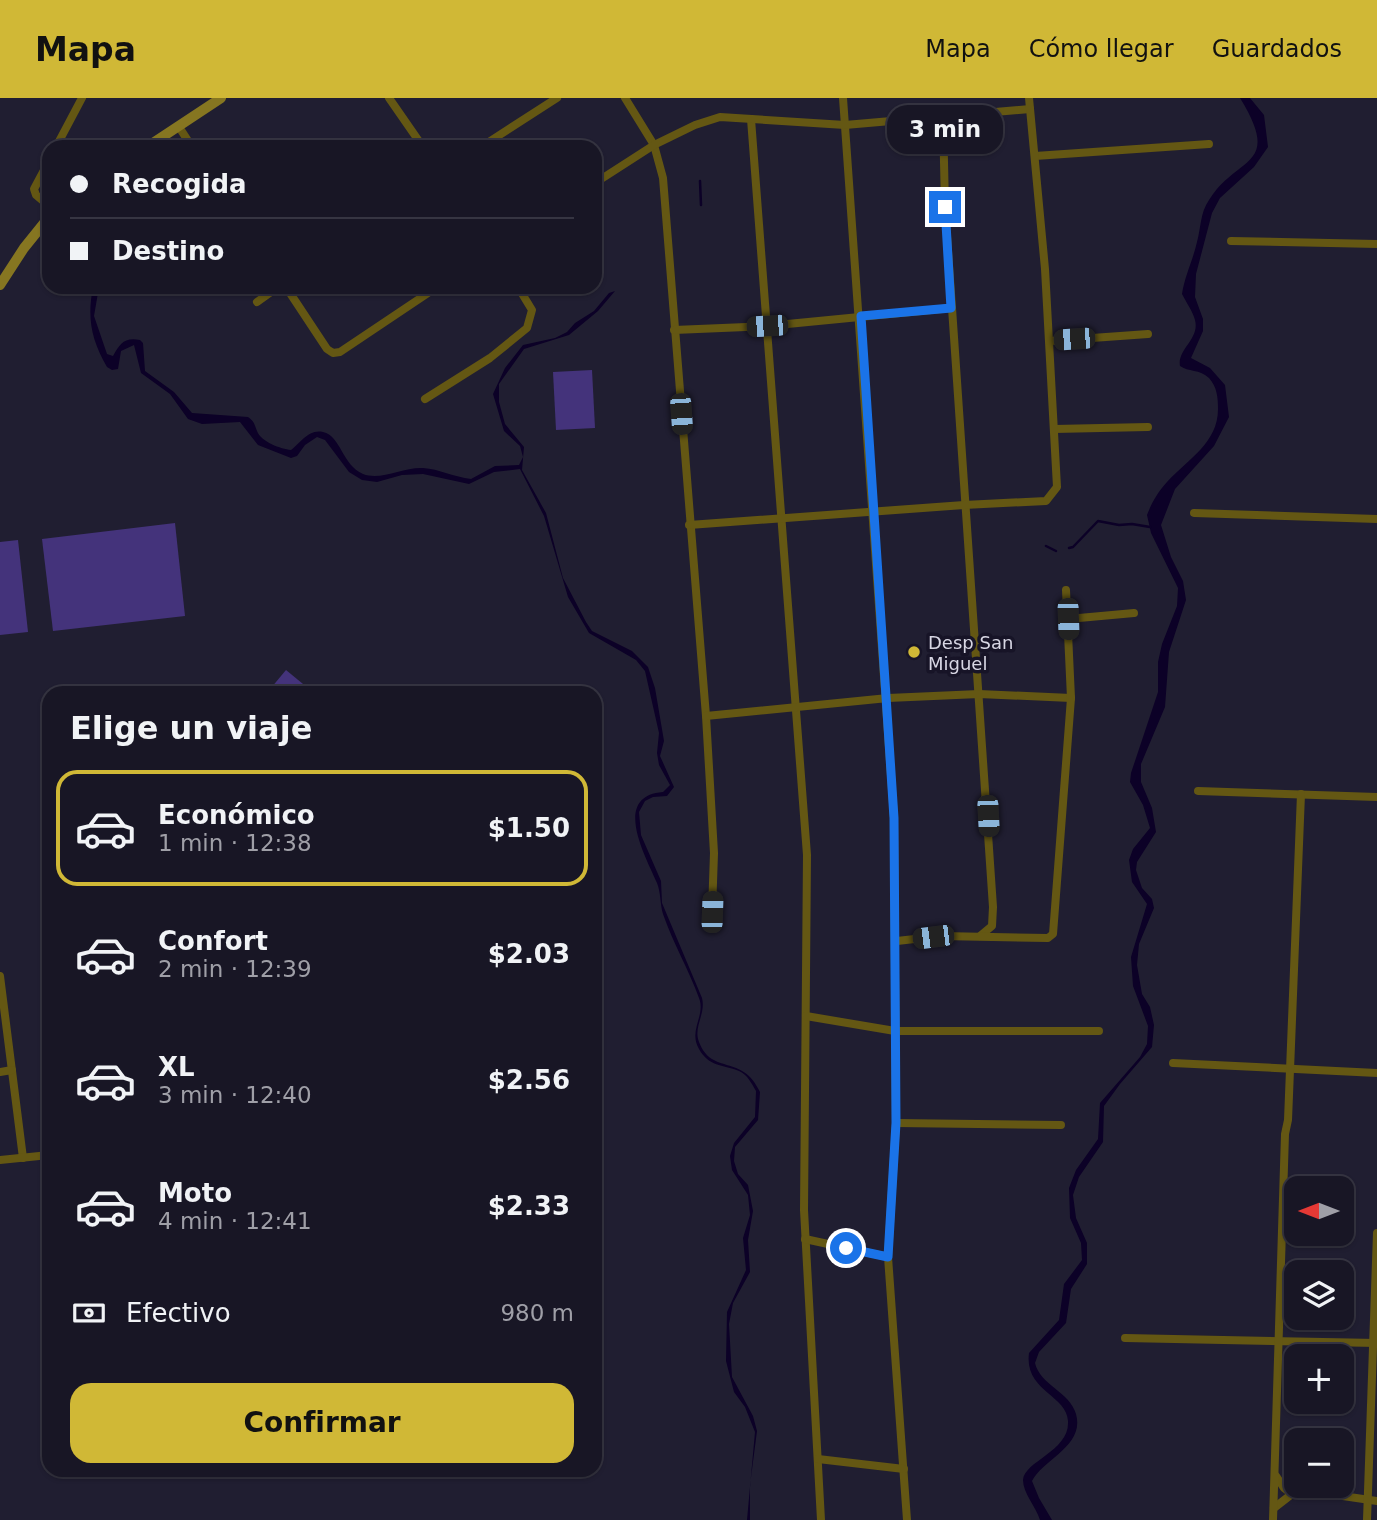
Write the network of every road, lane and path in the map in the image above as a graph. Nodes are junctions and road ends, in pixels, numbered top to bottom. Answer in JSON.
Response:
{"nodes":[{"id":1,"x":82,"y":98,"type":"edge"},
{"id":2,"x":221,"y":98,"type":"edge"},
{"id":3,"x":389,"y":98,"type":"edge"},
{"id":4,"x":557,"y":98,"type":"edge"},
{"id":5,"x":625,"y":98,"type":"edge"},
{"id":6,"x":843,"y":98,"type":"edge"},
{"id":7,"x":1029,"y":98,"type":"edge"},
{"id":8,"x":1030,"y":108,"type":"junction"},
{"id":9,"x":943,"y":117,"type":"junction"},
{"id":10,"x":751,"y":119,"type":"junction"},
{"id":11,"x":845,"y":125,"type":"junction"},
{"id":12,"x":179,"y":128,"type":"junction"},
{"id":13,"x":60,"y":140,"type":"edge"},
{"id":14,"x":159,"y":140,"type":"edge"},
{"id":15,"x":187,"y":140,"type":"edge"},
{"id":16,"x":418,"y":140,"type":"edge"},
{"id":17,"x":492,"y":140,"type":"edge"},
{"id":18,"x":1209,"y":144,"type":"dead end"},
{"id":19,"x":654,"y":145,"type":"junction"},
{"id":20,"x":1035,"y":156,"type":"junction"},
{"id":21,"x":42,"y":176,"type":"edge"},
{"id":22,"x":602,"y":178,"type":"edge"},
{"id":23,"x":42,"y":200,"type":"edge"},
{"id":24,"x":42,"y":226,"type":"edge"},
{"id":25,"x":1231,"y":241,"type":"dead end"},
{"id":26,"x":1377,"y":244,"type":"edge"},
{"id":27,"x":0,"y":285,"type":"edge"},
{"id":28,"x":268,"y":294,"type":"edge"},
{"id":29,"x":291,"y":294,"type":"edge"},
{"id":30,"x":427,"y":294,"type":"edge"},
{"id":31,"x":522,"y":294,"type":"edge"},
{"id":32,"x":257,"y":302,"type":"dead end"},
{"id":33,"x":951,"y":308,"type":"junction"},
{"id":34,"x":861,"y":316,"type":"junction"},
{"id":35,"x":767,"y":326,"type":"junction"},
{"id":36,"x":674,"y":330,"type":"junction"},
{"id":37,"x":1148,"y":334,"type":"dead end"},
{"id":38,"x":1050,"y":341,"type":"junction"},
{"id":39,"x":425,"y":399,"type":"dead end"},
{"id":40,"x":1148,"y":427,"type":"dead end"},
{"id":41,"x":1054,"y":429,"type":"junction"},
{"id":42,"x":964,"y":505,"type":"junction"},
{"id":43,"x":873,"y":511,"type":"junction"},
{"id":44,"x":1194,"y":513,"type":"dead end"},
{"id":45,"x":782,"y":517,"type":"junction"},
{"id":46,"x":1377,"y":519,"type":"edge"},
{"id":47,"x":689,"y":525,"type":"junction"},
{"id":48,"x":1066,"y":590,"type":"dead end"},
{"id":49,"x":1134,"y":613,"type":"dead end"},
{"id":50,"x":1068,"y":619,"type":"junction"},
{"id":51,"x":979,"y":694,"type":"junction"},
{"id":52,"x":888,"y":698,"type":"junction"},
{"id":53,"x":1071,"y":698,"type":"junction"},
{"id":54,"x":794,"y":706,"type":"junction"},
{"id":55,"x":706,"y":716,"type":"junction"},
{"id":56,"x":1198,"y":791,"type":"dead end"},
{"id":57,"x":1301,"y":794,"type":"junction"},
{"id":58,"x":1377,"y":797,"type":"edge"},
{"id":59,"x":712,"y":912,"type":"dead end"},
{"id":60,"x":980,"y":936,"type":"junction"},
{"id":61,"x":897,"y":941,"type":"junction"},
{"id":62,"x":0,"y":979,"type":"edge"},
{"id":63,"x":806,"y":1016,"type":"junction"},
{"id":64,"x":895,"y":1031,"type":"junction"},
{"id":65,"x":1100,"y":1031,"type":"dead end"},
{"id":66,"x":1173,"y":1063,"type":"dead end"},
{"id":67,"x":1290,"y":1068,"type":"junction"},
{"id":68,"x":12,"y":1070,"type":"junction"},
{"id":69,"x":0,"y":1072,"type":"edge"},
{"id":70,"x":1377,"y":1073,"type":"edge"},
{"id":71,"x":896,"y":1123,"type":"junction"},
{"id":72,"x":1061,"y":1125,"type":"dead end"},
{"id":73,"x":42,"y":1156,"type":"edge"},
{"id":74,"x":23,"y":1158,"type":"junction"},
{"id":75,"x":0,"y":1160,"type":"edge"},
{"id":76,"x":1377,"y":1233,"type":"edge"},
{"id":77,"x":805,"y":1239,"type":"junction"},
{"id":78,"x":888,"y":1257,"type":"junction"},
{"id":79,"x":1125,"y":1338,"type":"dead end"},
{"id":80,"x":1281,"y":1339,"type":"junction"},
{"id":81,"x":1375,"y":1343,"type":"edge"},
{"id":82,"x":818,"y":1459,"type":"junction"},
{"id":83,"x":904,"y":1469,"type":"junction"},
{"id":84,"x":1275,"y":1473,"type":"junction"},
{"id":85,"x":1284,"y":1489,"type":"edge"},
{"id":86,"x":1287,"y":1498,"type":"edge"},
{"id":87,"x":1354,"y":1498,"type":"edge"},
{"id":88,"x":1372,"y":1500,"type":"edge"},
{"id":89,"x":1274,"y":1508,"type":"junction"},
{"id":90,"x":821,"y":1520,"type":"edge"},
{"id":91,"x":906,"y":1520,"type":"edge"},
{"id":92,"x":1273,"y":1520,"type":"edge"},
{"id":93,"x":1367,"y":1520,"type":"edge"}],
"edges":[{"from":1,"to":13,"type":"street"},
{"from":2,"to":12,"type":"main road"},
{"from":3,"to":16,"type":"street"},
{"from":4,"to":17,"type":"street"},
{"from":5,"to":19,"type":"street"},
{"from":6,"to":11,"type":"street"},
{"from":7,"to":8,"type":"street"},
{"from":8,"to":9,"type":"street"},
{"from":8,"to":20,"type":"street"},
{"from":9,"to":11,"type":"street"},
{"from":9,"to":33,"type":"street"},
{"from":10,"to":11,"type":"street"},
{"from":10,"to":19,"type":"street"},
{"from":10,"to":35,"type":"street"},
{"from":11,"to":34,"type":"street"},
{"from":12,"to":14,"type":"main road"},
{"from":12,"to":15,"type":"street"},
{"from":18,"to":20,"type":"street"},
{"from":19,"to":22,"type":"street"},
{"from":19,"to":36,"type":"street"},
{"from":20,"to":38,"type":"street"},
{"from":21,"to":23,"type":"street"},
{"from":24,"to":27,"type":"main road"},
{"from":25,"to":26,"type":"street"},
{"from":28,"to":32,"type":"street"},
{"from":29,"to":30,"type":"street"},
{"from":31,"to":39,"type":"street"},
{"from":33,"to":34,"type":"street"},
{"from":33,"to":42,"type":"street"},
{"from":34,"to":35,"type":"street"},
{"from":34,"to":43,"type":"street"},
{"from":35,"to":36,"type":"street"},
{"from":35,"to":45,"type":"street"},
{"from":36,"to":47,"type":"street"},
{"from":37,"to":38,"type":"street"},
{"from":38,"to":41,"type":"street"},
{"from":40,"to":41,"type":"street"},
{"from":41,"to":42,"type":"street"},
{"from":42,"to":43,"type":"street"},
{"from":42,"to":51,"type":"street"},
{"from":43,"to":45,"type":"street"},
{"from":43,"to":52,"type":"street"},
{"from":44,"to":46,"type":"street"},
{"from":45,"to":47,"type":"street"},
{"from":45,"to":54,"type":"street"},
{"from":47,"to":55,"type":"street"},
{"from":48,"to":50,"type":"street"},
{"from":49,"to":50,"type":"street"},
{"from":50,"to":53,"type":"street"},
{"from":51,"to":52,"type":"street"},
{"from":51,"to":53,"type":"street"},
{"from":51,"to":60,"type":"street"},
{"from":52,"to":54,"type":"street"},
{"from":52,"to":61,"type":"street"},
{"from":53,"to":60,"type":"street"},
{"from":54,"to":55,"type":"street"},
{"from":54,"to":63,"type":"street"},
{"from":55,"to":59,"type":"street"},
{"from":56,"to":57,"type":"street"},
{"from":57,"to":58,"type":"street"},
{"from":57,"to":67,"type":"street"},
{"from":60,"to":61,"type":"street"},
{"from":61,"to":64,"type":"street"},
{"from":62,"to":68,"type":"street"},
{"from":63,"to":64,"type":"street"},
{"from":63,"to":77,"type":"street"},
{"from":64,"to":65,"type":"street"},
{"from":64,"to":71,"type":"street"},
{"from":66,"to":67,"type":"street"},
{"from":67,"to":70,"type":"street"},
{"from":67,"to":80,"type":"street"},
{"from":68,"to":69,"type":"street"},
{"from":68,"to":74,"type":"street"},
{"from":71,"to":72,"type":"street"},
{"from":71,"to":78,"type":"street"},
{"from":73,"to":74,"type":"street"},
{"from":74,"to":75,"type":"street"},
{"from":76,"to":81,"type":"street"},
{"from":77,"to":78,"type":"street"},
{"from":77,"to":82,"type":"street"},
{"from":78,"to":83,"type":"street"},
{"from":79,"to":80,"type":"street"},
{"from":80,"to":81,"type":"street"},
{"from":80,"to":84,"type":"street"},
{"from":81,"to":88,"type":"street"},
{"from":82,"to":83,"type":"street"},
{"from":82,"to":90,"type":"street"},
{"from":83,"to":91,"type":"street"},
{"from":84,"to":85,"type":"street"},
{"from":84,"to":89,"type":"street"},
{"from":86,"to":89,"type":"street"},
{"from":87,"to":88,"type":"street"},
{"from":88,"to":93,"type":"street"},
{"from":89,"to":92,"type":"street"}]}
